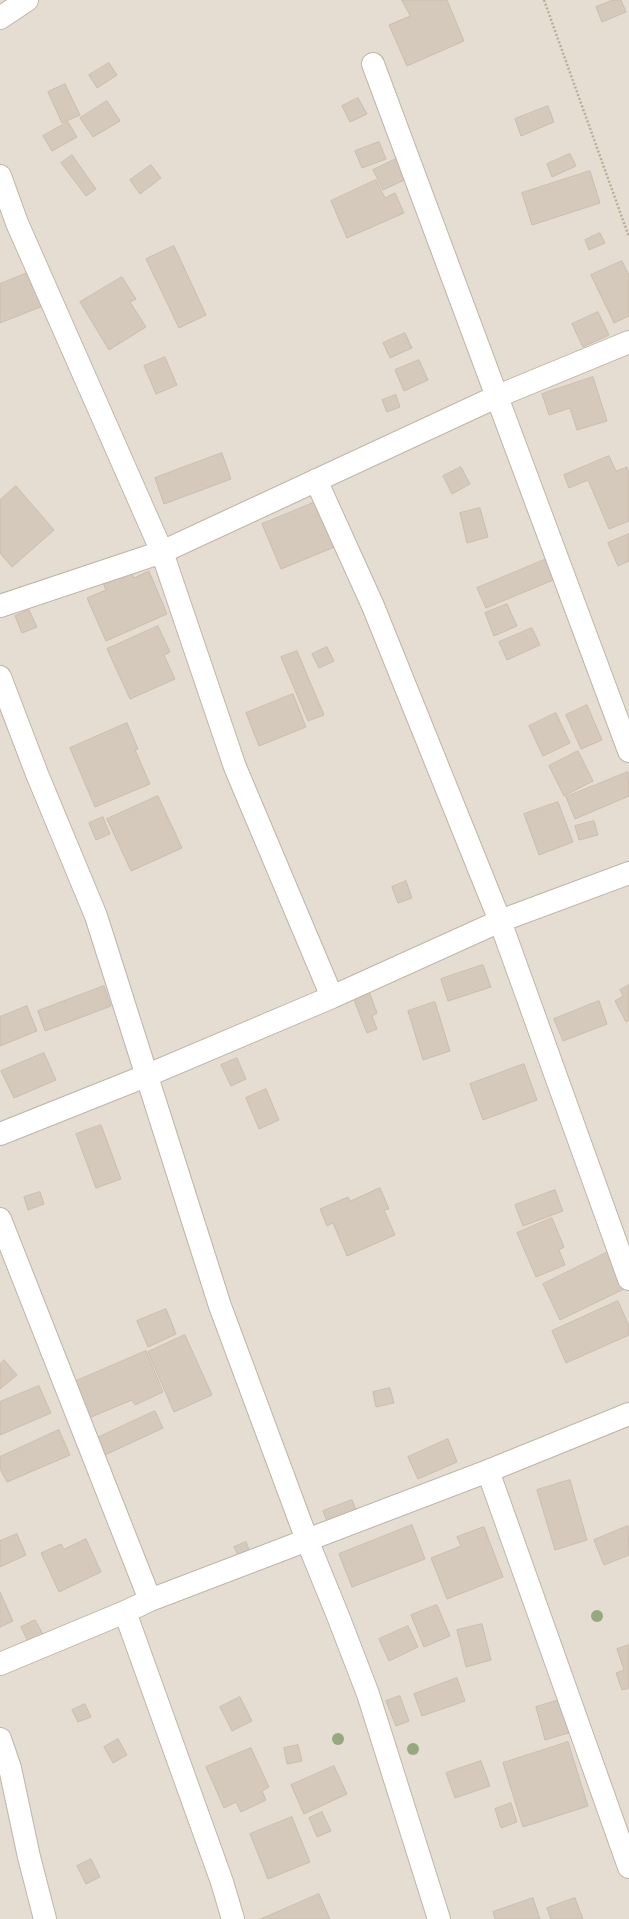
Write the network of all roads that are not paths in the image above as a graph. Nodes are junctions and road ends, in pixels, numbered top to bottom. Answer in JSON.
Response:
{"nodes":[{"id":1,"x":28,"y":0,"type":"edge"},
{"id":2,"x":0,"y":18,"type":"edge"},
{"id":3,"x":373,"y":64,"type":"dead end"},
{"id":4,"x":0,"y":176,"type":"edge"},
{"id":5,"x":629,"y":342,"type":"edge"},
{"id":6,"x":498,"y":396,"type":"junction"},
{"id":7,"x":316,"y":480,"type":"junction"},
{"id":8,"x":162,"y":552,"type":"junction"},
{"id":9,"x":0,"y":606,"type":"edge"},
{"id":10,"x":0,"y":677,"type":"edge"},
{"id":11,"x":629,"y":751,"type":"edge"},
{"id":12,"x":629,"y":873,"type":"edge"},
{"id":13,"x":500,"y":921,"type":"junction"},
{"id":14,"x":332,"y":997,"type":"junction"},
{"id":15,"x":148,"y":1074,"type":"junction"},
{"id":16,"x":0,"y":1134,"type":"edge"},
{"id":17,"x":0,"y":1220,"type":"edge"},
{"id":18,"x":629,"y":1279,"type":"edge"},
{"id":19,"x":629,"y":1414,"type":"edge"},
{"id":20,"x":488,"y":1471,"type":"junction"},
{"id":21,"x":307,"y":1540,"type":"junction"},
{"id":22,"x":150,"y":1600,"type":"junction"},
{"id":23,"x":125,"y":1612,"type":"junction"},
{"id":24,"x":0,"y":1664,"type":"edge"},
{"id":25,"x":0,"y":1739,"type":"edge"},
{"id":26,"x":629,"y":1867,"type":"edge"},
{"id":27,"x":45,"y":1919,"type":"edge"},
{"id":28,"x":233,"y":1919,"type":"edge"},
{"id":29,"x":439,"y":1919,"type":"edge"}],
"edges":[{"from":1,"to":2,"type":"street"},
{"from":3,"to":6,"type":"street"},
{"from":4,"to":8,"type":"street"},
{"from":5,"to":6,"type":"street"},
{"from":6,"to":7,"type":"street"},
{"from":6,"to":11,"type":"street"},
{"from":7,"to":8,"type":"street"},
{"from":7,"to":13,"type":"street"},
{"from":8,"to":9,"type":"street"},
{"from":8,"to":14,"type":"street"},
{"from":10,"to":15,"type":"street"},
{"from":12,"to":13,"type":"street"},
{"from":13,"to":14,"type":"street"},
{"from":13,"to":18,"type":"street"},
{"from":14,"to":15,"type":"street"},
{"from":15,"to":16,"type":"street"},
{"from":15,"to":21,"type":"street"},
{"from":17,"to":22,"type":"street"},
{"from":19,"to":20,"type":"street"},
{"from":20,"to":21,"type":"street"},
{"from":20,"to":26,"type":"street"},
{"from":21,"to":22,"type":"street"},
{"from":21,"to":29,"type":"street"},
{"from":22,"to":23,"type":"street"},
{"from":23,"to":24,"type":"street"},
{"from":23,"to":28,"type":"street"},
{"from":25,"to":27,"type":"street"}]}
